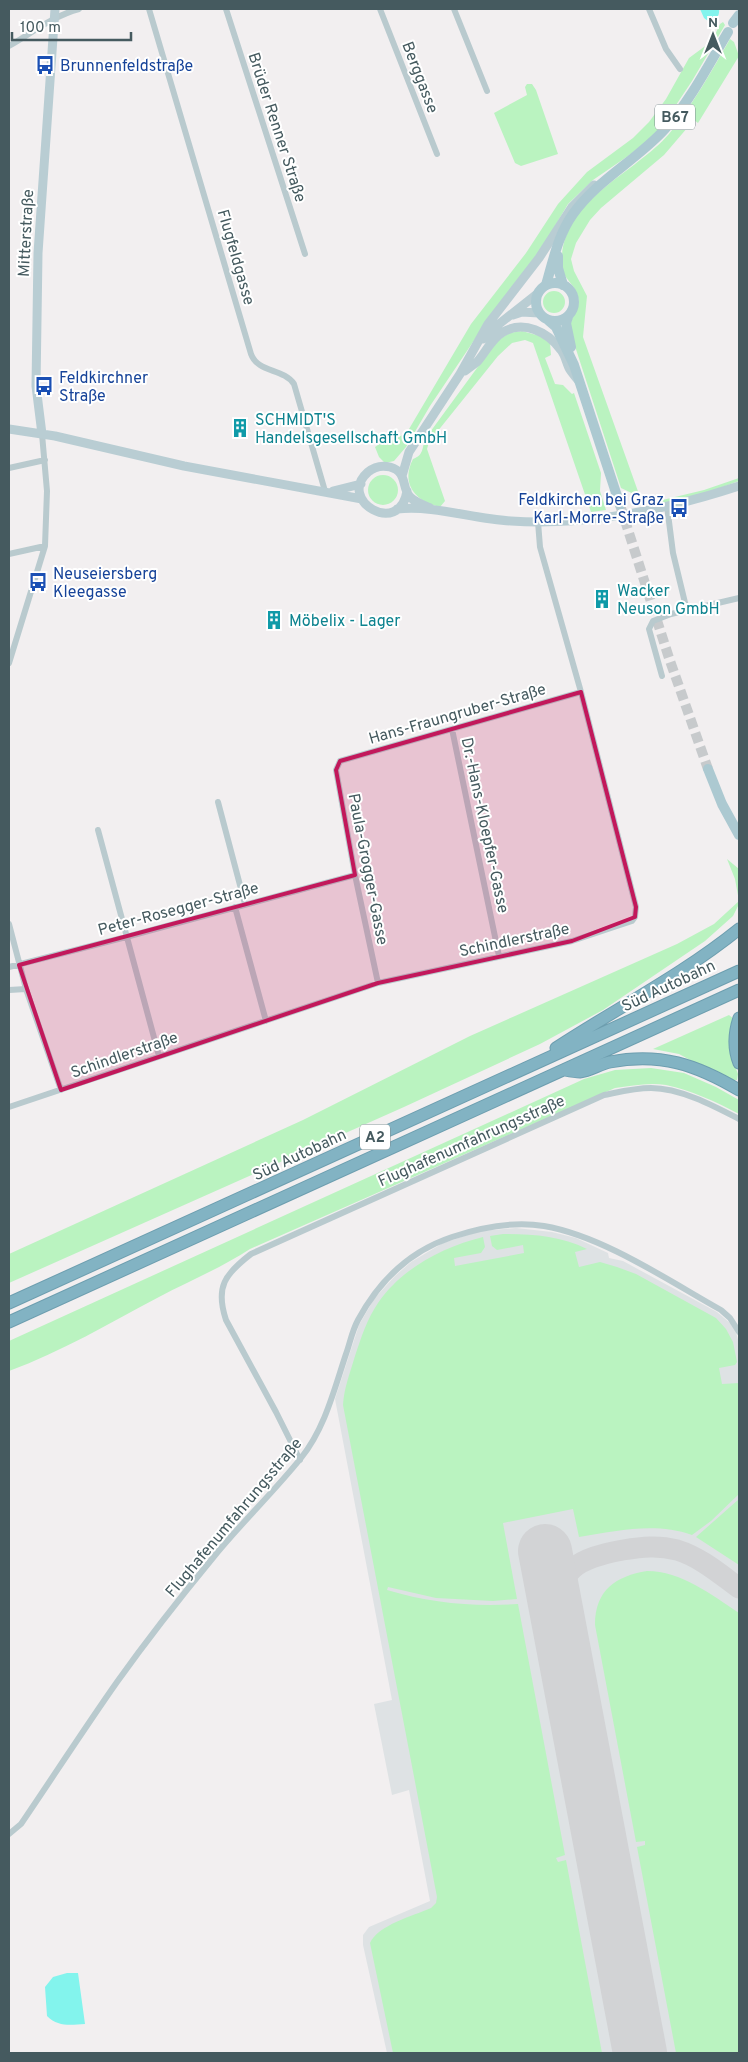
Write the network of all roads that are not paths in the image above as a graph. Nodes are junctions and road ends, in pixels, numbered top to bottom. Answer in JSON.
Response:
{"nodes":[{"id":1,"x":79,"y":9,"type":"edge"},
{"id":2,"x":148,"y":9,"type":"edge"},
{"id":3,"x":226,"y":9,"type":"edge"},
{"id":4,"x":380,"y":9,"type":"edge"},
{"id":5,"x":454,"y":9,"type":"edge"},
{"id":6,"x":649,"y":9,"type":"edge"},
{"id":7,"x":55,"y":13,"type":"edge"},
{"id":8,"x":733,"y":23,"type":"edge"},
{"id":9,"x":9,"y":46,"type":"edge"},
{"id":10,"x":680,"y":69,"type":"dead end"},
{"id":11,"x":487,"y":91,"type":"dead end"},
{"id":12,"x":437,"y":154,"type":"dead end"},
{"id":13,"x":624,"y":166,"type":"junction"},
{"id":14,"x":557,"y":247,"type":"junction"},
{"id":15,"x":305,"y":254,"type":"dead end"},
{"id":16,"x":546,"y":285,"type":"junction"},
{"id":17,"x":563,"y":285,"type":"junction"},
{"id":18,"x":538,"y":294,"type":"junction"},
{"id":19,"x":538,"y":313,"type":"junction"},
{"id":20,"x":510,"y":316,"type":"junction"},
{"id":21,"x":568,"y":317,"type":"junction"},
{"id":22,"x":549,"y":321,"type":"junction"},
{"id":23,"x":478,"y":345,"type":"junction"},
{"id":24,"x":574,"y":365,"type":"junction"},
{"id":25,"x":460,"y":374,"type":"junction"},
{"id":26,"x":580,"y":382,"type":"junction"},
{"id":27,"x":9,"y":429,"type":"edge"},
{"id":28,"x":42,"y":434,"type":"junction"},
{"id":29,"x":409,"y":452,"type":"junction"},
{"id":30,"x":45,"y":460,"type":"junction"},
{"id":31,"x":390,"y":467,"type":"junction"},
{"id":32,"x":9,"y":468,"type":"edge"},
{"id":33,"x":402,"y":476,"type":"junction"},
{"id":34,"x":361,"y":484,"type":"junction"},
{"id":35,"x":739,"y":486,"type":"edge"},
{"id":36,"x":325,"y":491,"type":"junction"},
{"id":37,"x":407,"y":491,"type":"junction"},
{"id":38,"x":362,"y":499,"type":"junction"},
{"id":39,"x":620,"y":505,"type":"tunnel mouth"},
{"id":40,"x":667,"y":506,"type":"junction"},
{"id":41,"x":397,"y":508,"type":"junction"},
{"id":42,"x":435,"y":510,"type":"junction"},
{"id":43,"x":538,"y":522,"type":"junction"},
{"id":44,"x":45,"y":546,"type":"junction"},
{"id":45,"x":9,"y":554,"type":"edge"},
{"id":46,"x":739,"y":598,"type":"edge"},
{"id":47,"x":687,"y":611,"type":"junction"},
{"id":48,"x":10,"y":654,"type":"edge"},
{"id":49,"x":9,"y":663,"type":"edge"},
{"id":50,"x":662,"y":676,"type":"dead end"},
{"id":51,"x":581,"y":692,"type":"junction"},
{"id":52,"x":452,"y":729,"type":"junction"},
{"id":53,"x":340,"y":761,"type":"joint"},
{"id":54,"x":708,"y":769,"type":"tunnel mouth"},
{"id":55,"x":218,"y":802,"type":"dead end"},
{"id":56,"x":98,"y":830,"type":"dead end"},
{"id":57,"x":739,"y":835,"type":"edge"},
{"id":58,"x":355,"y":875,"type":"junction"},
{"id":59,"x":245,"y":904,"type":"junction"},
{"id":60,"x":235,"y":907,"type":"junction"},
{"id":61,"x":9,"y":924,"type":"edge"},
{"id":62,"x":739,"y":929,"type":"edge"},
{"id":63,"x":126,"y":937,"type":"junction"},
{"id":64,"x":499,"y":956,"type":"junction"},
{"id":65,"x":19,"y":965,"type":"junction"},
{"id":66,"x":9,"y":967,"type":"edge"},
{"id":67,"x":739,"y":971,"type":"edge"},
{"id":68,"x":378,"y":982,"type":"junction"},
{"id":69,"x":26,"y":989,"type":"junction"},
{"id":70,"x":9,"y":990,"type":"edge"},
{"id":71,"x":739,"y":990,"type":"edge"},
{"id":72,"x":739,"y":1018,"type":"edge"},
{"id":73,"x":266,"y":1021,"type":"junction"},
{"id":74,"x":159,"y":1056,"type":"junction"},
{"id":75,"x":739,"y":1063,"type":"edge"},
{"id":76,"x":529,"y":1067,"type":"junction"},
{"id":77,"x":563,"y":1070,"type":"junction"},
{"id":78,"x":61,"y":1090,"type":"junction"},
{"id":79,"x":739,"y":1090,"type":"edge"},
{"id":80,"x":9,"y":1107,"type":"edge"},
{"id":81,"x":739,"y":1119,"type":"edge"},
{"id":82,"x":9,"y":1303,"type":"edge"},
{"id":83,"x":9,"y":1322,"type":"edge"},
{"id":84,"x":739,"y":1332,"type":"edge"},
{"id":85,"x":300,"y":1460,"type":"junction"},
{"id":86,"x":9,"y":1834,"type":"edge"}],
"edges":[{"from":1,"to":7,"type":"street"},
{"from":2,"to":36,"type":"street","name":"Flugfeldgasse"},
{"from":3,"to":15,"type":"street","name":"Brüder Renner Straße"},
{"from":4,"to":12,"type":"street","name":"Berggasse"},
{"from":5,"to":11,"type":"street"},
{"from":6,"to":10,"type":"street"},
{"from":7,"to":9,"type":"street"},
{"from":7,"to":28,"type":"main road","name":"Mitterstraße"},
{"from":8,"to":13,"type":"main road","number":"B67"},
{"from":13,"to":14,"type":"main road","number":"B67"},
{"from":13,"to":23,"type":"main road"},
{"from":14,"to":16,"type":"main road","number":"B67"},
{"from":14,"to":17,"type":"main road","number":"B67"},
{"from":16,"to":17,"type":"main road"},
{"from":16,"to":18,"type":"main road","number":"B67"},
{"from":17,"to":21,"type":"main road","number":"B67"},
{"from":18,"to":19,"type":"main road"},
{"from":18,"to":20,"type":"main road"},
{"from":19,"to":20,"type":"main road"},
{"from":19,"to":22,"type":"main road","number":"B67"},
{"from":20,"to":23,"type":"main road"},
{"from":21,"to":22,"type":"main road"},
{"from":21,"to":24,"type":"main road","number":"B67"},
{"from":22,"to":24,"type":"main road","number":"B67"},
{"from":23,"to":25,"type":"main road"},
{"from":24,"to":26,"type":"main road","number":"B67"},
{"from":25,"to":26,"type":"main road"},
{"from":25,"to":29,"type":"main road"},
{"from":26,"to":39,"type":"main road","number":"B67"},
{"from":27,"to":28,"type":"main road"},
{"from":28,"to":30,"type":"street","name":"Mitterstraße"},
{"from":28,"to":36,"type":"main road"},
{"from":29,"to":31,"type":"main road"},
{"from":29,"to":33,"type":"main road"},
{"from":30,"to":32,"type":"street"},
{"from":30,"to":44,"type":"street","name":"Mitterstraße"},
{"from":31,"to":33,"type":"main road"},
{"from":31,"to":34,"type":"main road"},
{"from":33,"to":37,"type":"main road"},
{"from":34,"to":36,"type":"main road"},
{"from":34,"to":38,"type":"main road"},
{"from":35,"to":40,"type":"main road"},
{"from":36,"to":38,"type":"main road"},
{"from":37,"to":41,"type":"main road"},
{"from":37,"to":42,"type":"main road"},
{"from":38,"to":41,"type":"main road"},
{"from":40,"to":43,"type":"main road"},
{"from":40,"to":47,"type":"street"},
{"from":41,"to":42,"type":"main road"},
{"from":42,"to":43,"type":"main road"},
{"from":43,"to":51,"type":"street","name":"Schindlerstraße"},
{"from":44,"to":45,"type":"street"},
{"from":44,"to":48,"type":"street","name":"Mitterstraße"},
{"from":46,"to":47,"type":"street"},
{"from":47,"to":50,"type":"street"},
{"from":48,"to":49,"type":"street","name":"Mitterstraße"},
{"from":51,"to":52,"type":"street","name":"Hans-Fraungruber-Straße"},
{"from":51,"to":64,"type":"street","name":"Schindlerstraße"},
{"from":52,"to":53,"type":"street","name":"Hans-Fraungruber-Straße"},
{"from":52,"to":64,"type":"street","name":"Dr.-Hans-Kloepfer-Gasse"},
{"from":53,"to":58,"type":"street","name":"Paula-Grogger-Gasse"},
{"from":54,"to":57,"type":"main road"},
{"from":55,"to":59,"type":"street"},
{"from":56,"to":63,"type":"street"},
{"from":58,"to":59,"type":"street","name":"Peter-Rosegger-Straße"},
{"from":58,"to":68,"type":"street","name":"Paula-Grogger-Gasse"},
{"from":59,"to":60,"type":"street","name":"Peter-Rosegger-Straße"},
{"from":60,"to":63,"type":"street","name":"Peter-Rosegger-Straße"},
{"from":60,"to":73,"type":"street"},
{"from":61,"to":65,"type":"street"},
{"from":62,"to":76,"type":"highway"},
{"from":63,"to":65,"type":"street","name":"Peter-Rosegger-Straße"},
{"from":63,"to":74,"type":"street"},
{"from":64,"to":68,"type":"street","name":"Schindlerstraße"},
{"from":65,"to":66,"type":"street","name":"Peter-Rosegger-Straße"},
{"from":65,"to":69,"type":"street"},
{"from":67,"to":76,"type":"highway","name":"Süd Autobahn","number":"A2"},
{"from":68,"to":73,"type":"street","name":"Schindlerstraße"},
{"from":69,"to":70,"type":"street"},
{"from":69,"to":78,"type":"street"},
{"from":71,"to":77,"type":"highway","name":"Süd Autobahn","number":"A2"},
{"from":72,"to":75,"type":"highway"},
{"from":73,"to":74,"type":"street","name":"Schindlerstraße"},
{"from":74,"to":78,"type":"street","name":"Schindlerstraße"},
{"from":76,"to":82,"type":"highway","name":"Süd Autobahn","number":"A2"},
{"from":77,"to":79,"type":"highway"},
{"from":77,"to":83,"type":"highway","name":"Süd Autobahn","number":"A2"},
{"from":78,"to":80,"type":"street","name":"Schindlerstraße"},
{"from":81,"to":85,"type":"street","name":"Flughafenumfahrungsstraße"},
{"from":84,"to":85,"type":"street","name":"Flughafenumfahrungsstraße"},
{"from":85,"to":86,"type":"street","name":"Flughafenumfahrungsstraße"}]}
